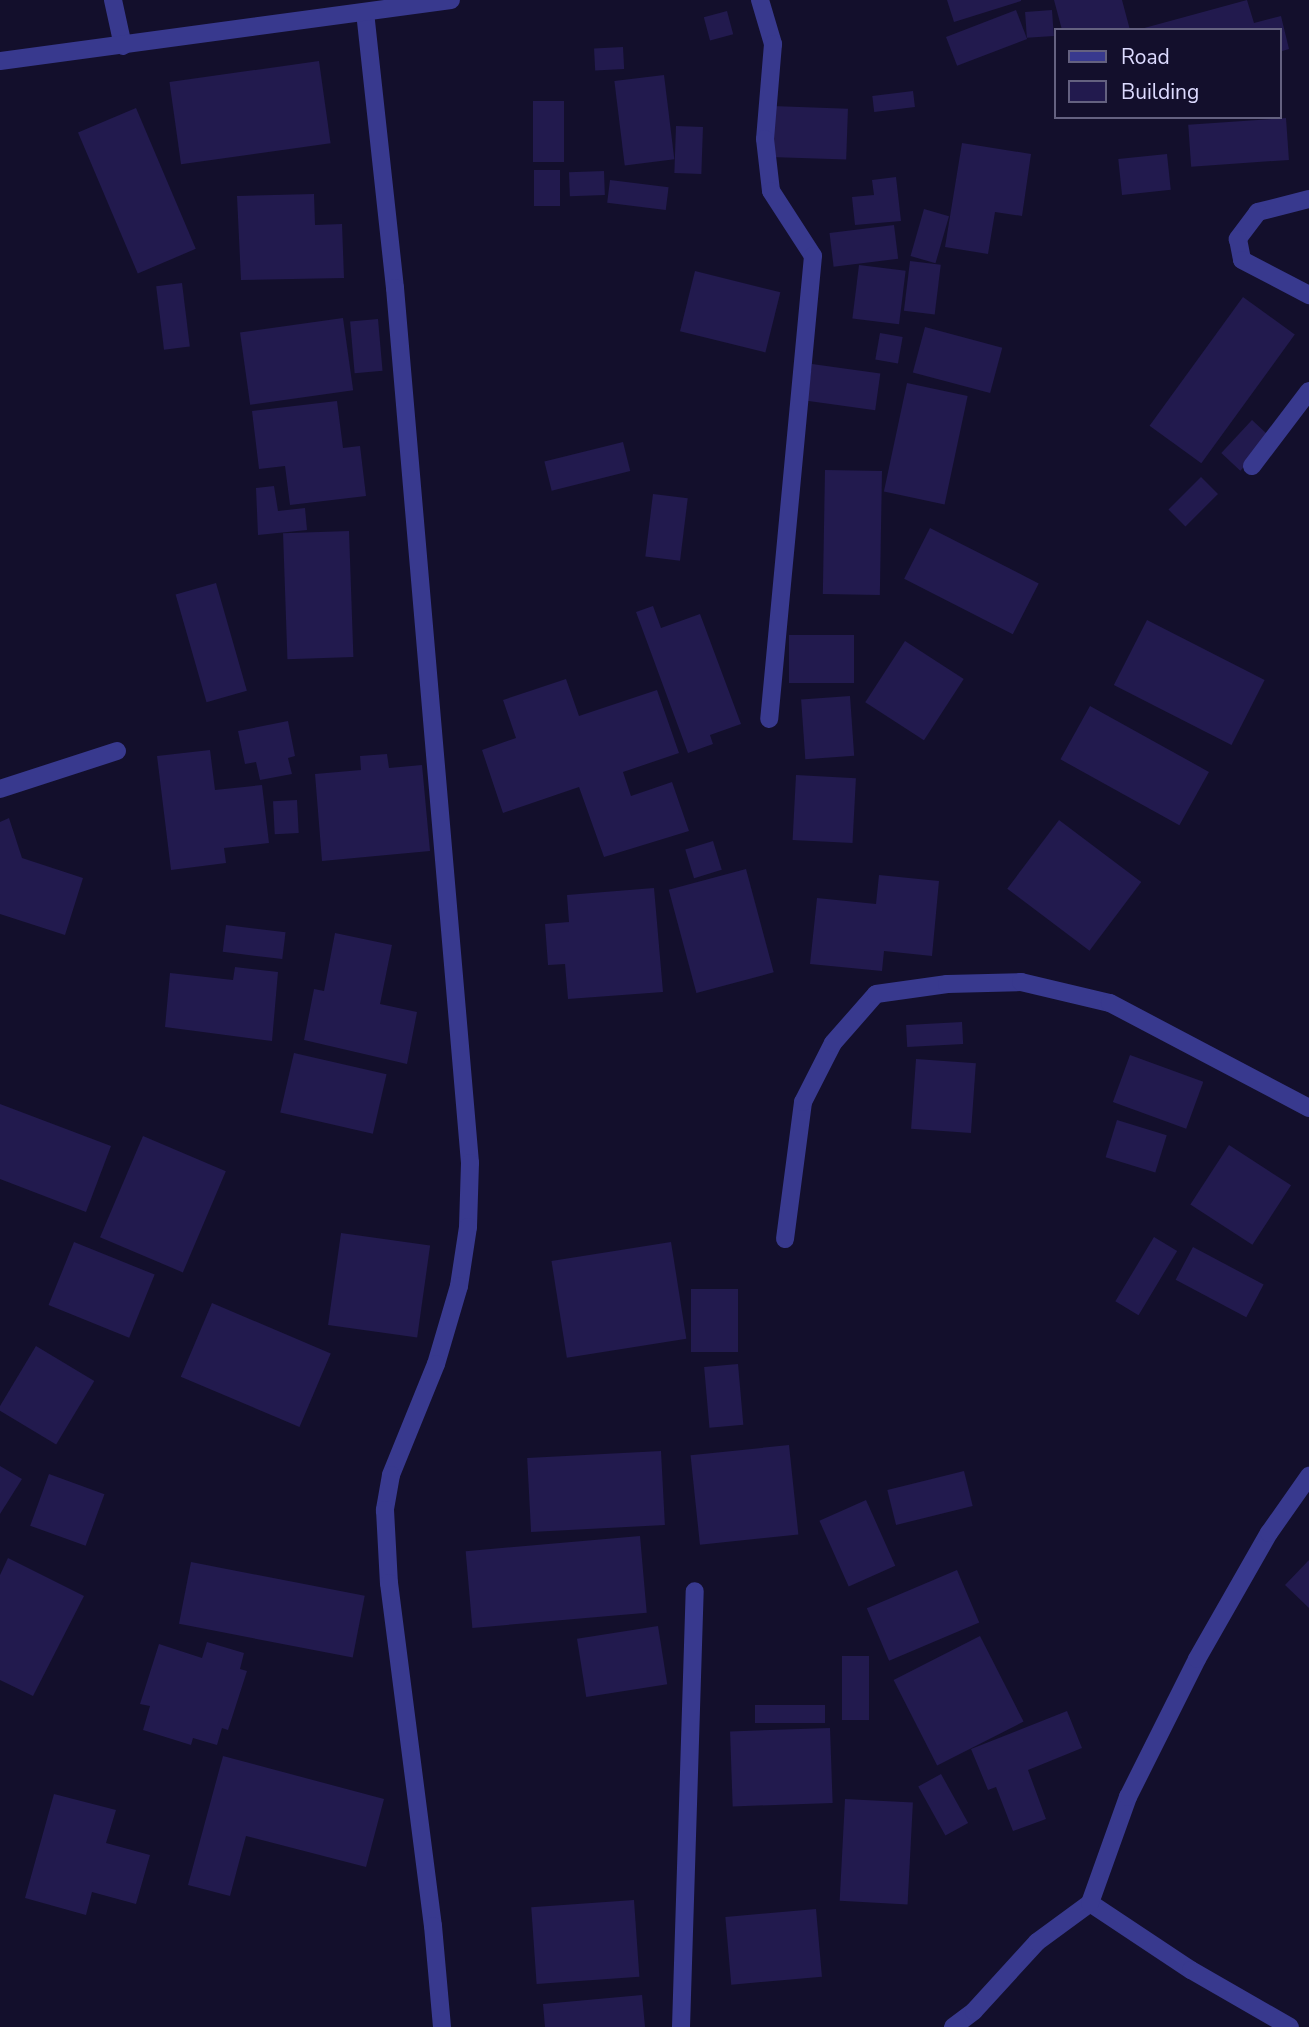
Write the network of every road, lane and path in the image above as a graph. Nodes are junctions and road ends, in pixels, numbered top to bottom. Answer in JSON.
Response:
{"nodes":[{"id":1,"x":113,"y":0,"type":"edge"},
{"id":2,"x":451,"y":0,"type":"edge"},
{"id":3,"x":760,"y":0,"type":"edge"},
{"id":4,"x":365,"y":12,"type":"junction"},
{"id":5,"x":123,"y":46,"type":"junction"},
{"id":6,"x":0,"y":61,"type":"edge"},
{"id":7,"x":1309,"y":199,"type":"edge"},
{"id":8,"x":1309,"y":295,"type":"edge"},
{"id":9,"x":1309,"y":391,"type":"edge"},
{"id":10,"x":1252,"y":466,"type":"dead end"},
{"id":11,"x":769,"y":719,"type":"dead end"},
{"id":12,"x":117,"y":751,"type":"dead end"},
{"id":13,"x":0,"y":789,"type":"edge"},
{"id":14,"x":1309,"y":1108,"type":"edge"},
{"id":15,"x":785,"y":1238,"type":"dead end"},
{"id":16,"x":1309,"y":1476,"type":"edge"},
{"id":17,"x":695,"y":1591,"type":"dead end"},
{"id":18,"x":1090,"y":1903,"type":"junction"},
{"id":19,"x":442,"y":2027,"type":"edge"},
{"id":20,"x":681,"y":2027,"type":"edge"},
{"id":21,"x":953,"y":2027,"type":"edge"},
{"id":22,"x":1290,"y":2027,"type":"edge"}],
"edges":[{"from":1,"to":5,"type":"street"},
{"from":2,"to":4,"type":"street"},
{"from":3,"to":11,"type":"street"},
{"from":4,"to":5,"type":"street"},
{"from":4,"to":19,"type":"street"},
{"from":5,"to":6,"type":"street"},
{"from":7,"to":8,"type":"street"},
{"from":9,"to":10,"type":"street"},
{"from":12,"to":13,"type":"street"},
{"from":14,"to":15,"type":"street"},
{"from":16,"to":18,"type":"street"},
{"from":17,"to":20,"type":"street"},
{"from":18,"to":21,"type":"street"},
{"from":18,"to":22,"type":"street"}]}
